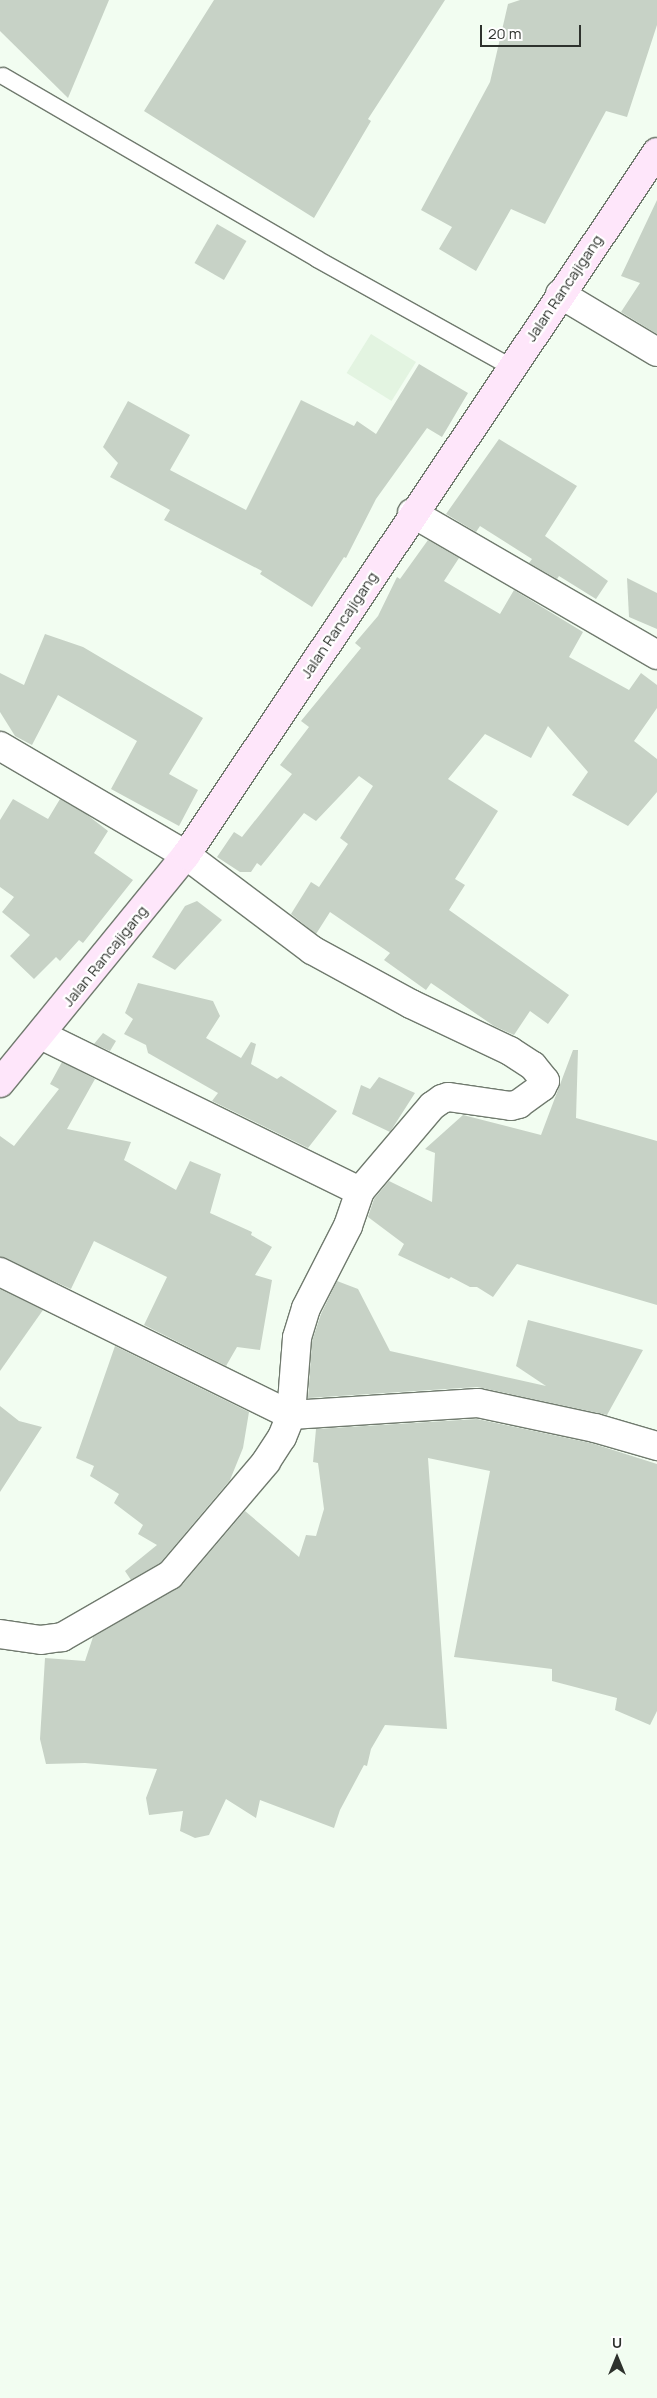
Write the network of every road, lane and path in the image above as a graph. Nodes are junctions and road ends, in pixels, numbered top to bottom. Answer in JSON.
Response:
{"nodes":[{"id":1,"x":3,"y":76,"type":"dead end"},
{"id":2,"x":657,"y":152,"type":"edge"},
{"id":3,"x":560,"y":294,"type":"junction"},
{"id":4,"x":657,"y":352,"type":"edge"},
{"id":5,"x":510,"y":367,"type":"junction"},
{"id":6,"x":412,"y":513,"type":"junction"},
{"id":7,"x":657,"y":655,"type":"edge"},
{"id":8,"x":0,"y":746,"type":"edge"},
{"id":9,"x":186,"y":855,"type":"junction"},
{"id":10,"x":41,"y":1035,"type":"junction"},
{"id":11,"x":0,"y":1083,"type":"edge"},
{"id":12,"x":360,"y":1191,"type":"junction"},
{"id":13,"x":0,"y":1272,"type":"edge"},
{"id":14,"x":291,"y":1415,"type":"junction"},
{"id":15,"x":657,"y":1446,"type":"edge"},
{"id":16,"x":0,"y":1634,"type":"edge"}],
"edges":[{"from":1,"to":5,"type":"lane"},
{"from":2,"to":3,"type":"main road","name":"Jalan Rancajigang"},
{"from":3,"to":4,"type":"street"},
{"from":3,"to":5,"type":"main road","name":"Jalan Rancajigang"},
{"from":5,"to":6,"type":"main road","name":"Jalan Rancajigang"},
{"from":6,"to":7,"type":"street"},
{"from":6,"to":9,"type":"main road","name":"Jalan Rancajigang"},
{"from":8,"to":9,"type":"street"},
{"from":9,"to":10,"type":"main road","name":"Jalan Rancajigang"},
{"from":9,"to":12,"type":"street"},
{"from":10,"to":11,"type":"main road","name":"Jalan Rancajigang"},
{"from":10,"to":12,"type":"street"},
{"from":12,"to":14,"type":"street"},
{"from":13,"to":14,"type":"street"},
{"from":14,"to":15,"type":"street"},
{"from":14,"to":16,"type":"street"}]}
